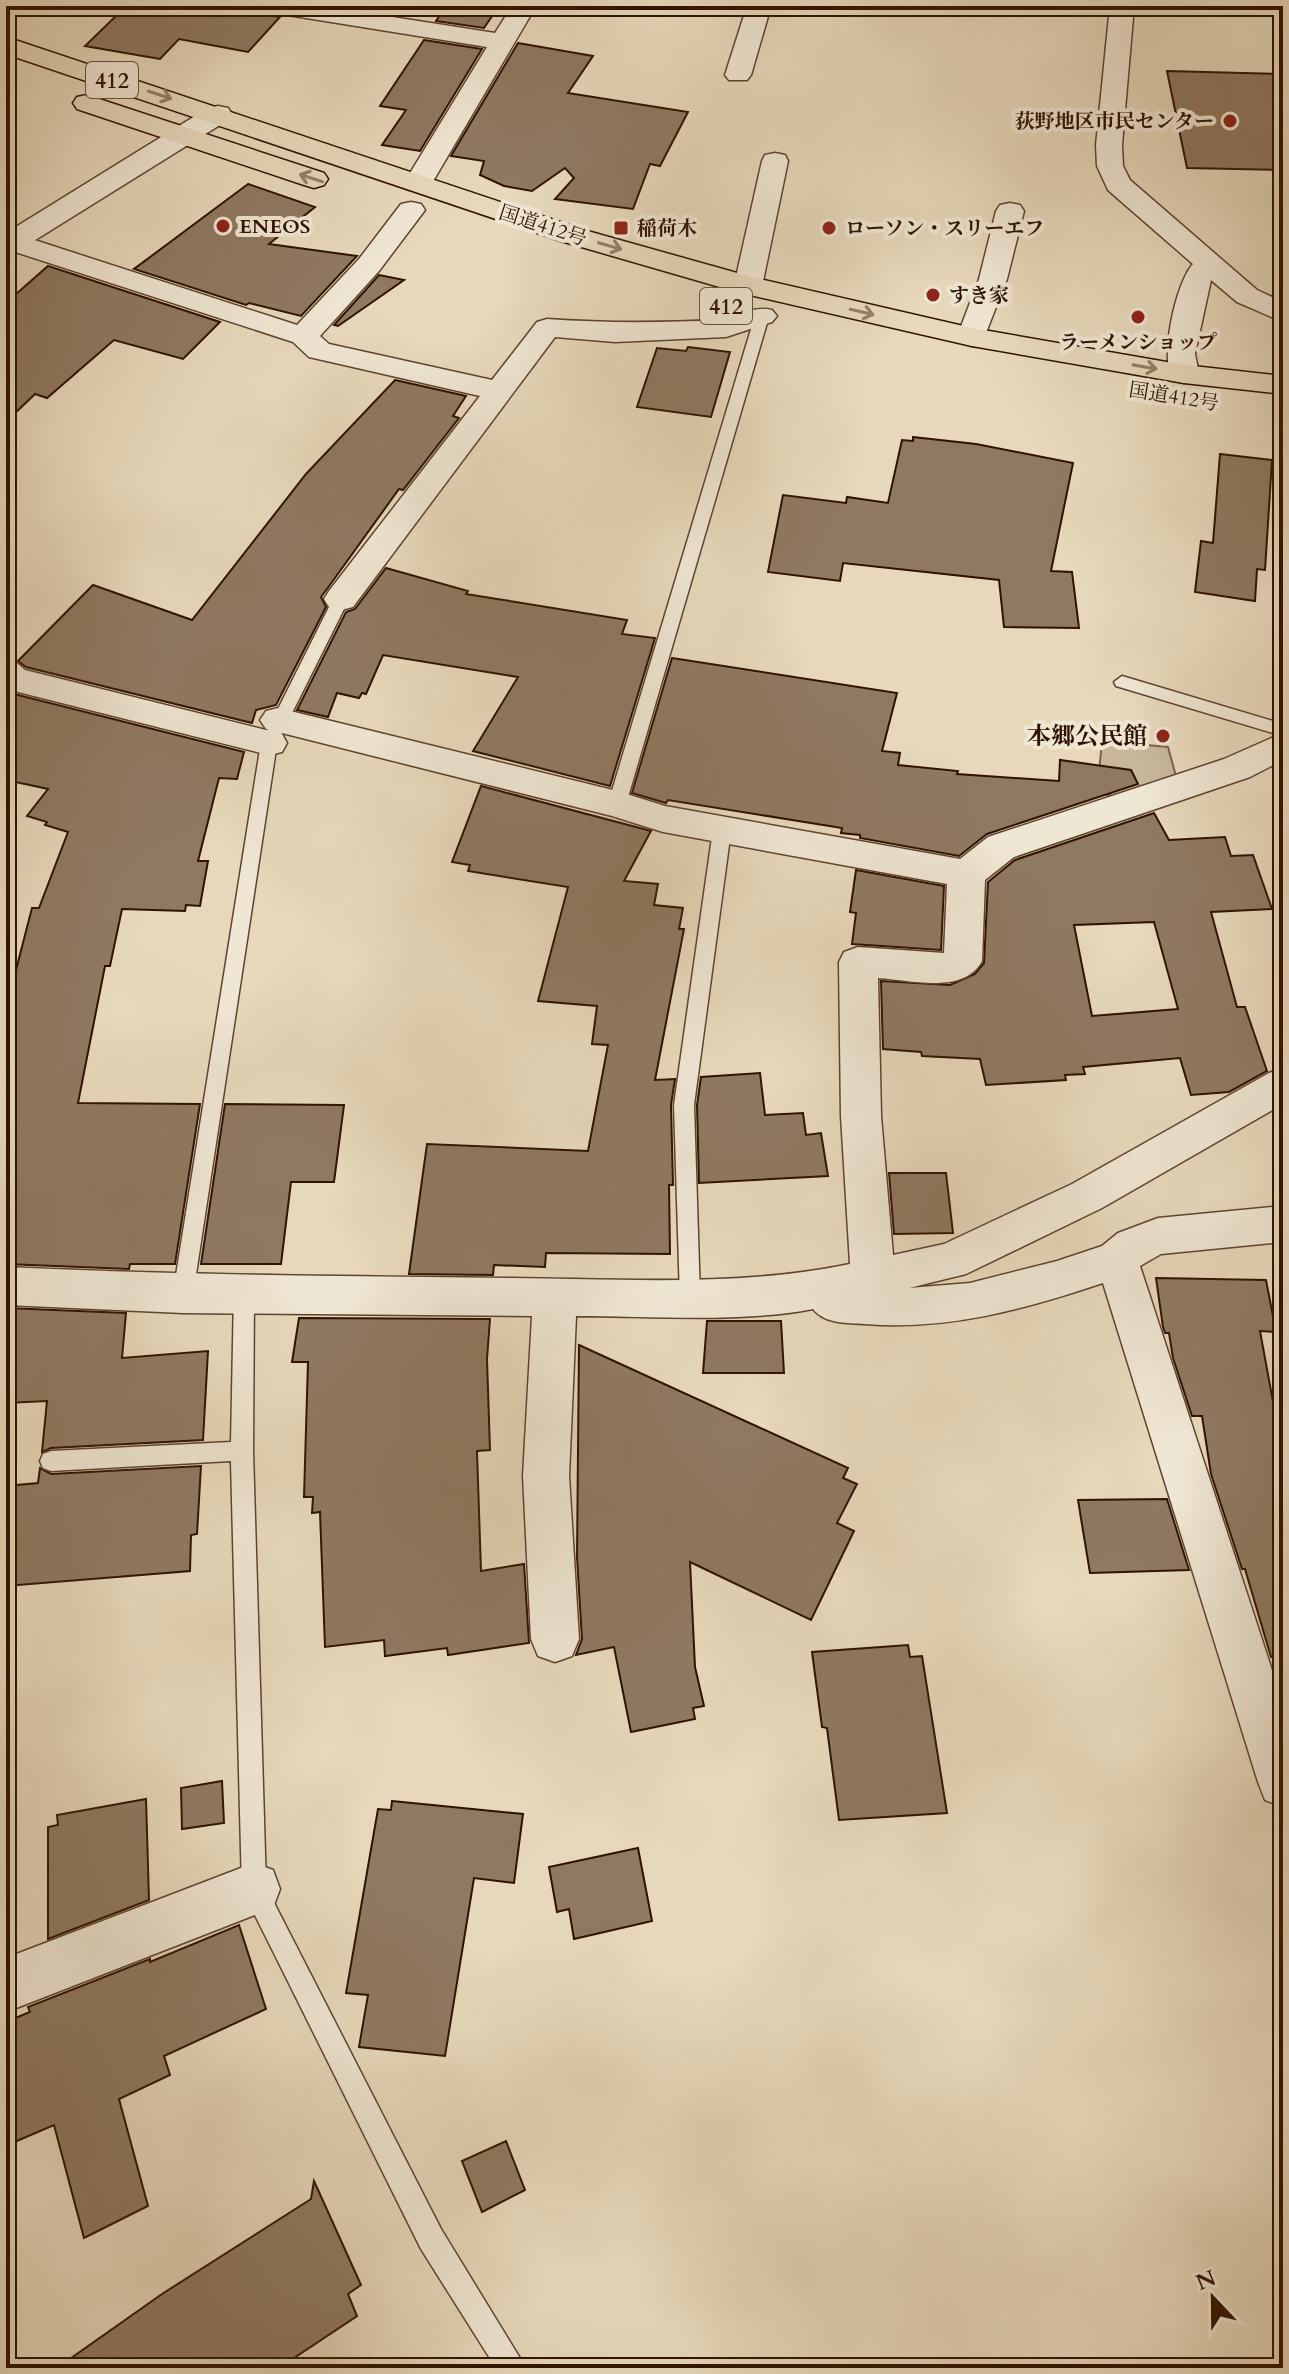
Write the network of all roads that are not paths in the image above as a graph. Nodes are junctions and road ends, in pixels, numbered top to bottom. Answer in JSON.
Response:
{"nodes":[{"id":1,"x":275,"y":6,"type":"edge"},
{"id":2,"x":524,"y":6,"type":"edge"},
{"id":3,"x":759,"y":6,"type":"edge"},
{"id":4,"x":1122,"y":6,"type":"edge"},
{"id":5,"x":504,"y":42,"type":"junction"},
{"id":6,"x":6,"y":45,"type":"edge"},
{"id":7,"x":738,"y":75,"type":"dead end"},
{"id":8,"x":64,"y":95,"type":"dead end"},
{"id":9,"x":218,"y":114,"type":"junction"},
{"id":10,"x":185,"y":137,"type":"junction"},
{"id":11,"x":775,"y":161,"type":"dead end"},
{"id":12,"x":415,"y":196,"type":"junction"},
{"id":13,"x":1010,"y":211,"type":"dead end"},
{"id":14,"x":9,"y":244,"type":"edge"},
{"id":15,"x":1209,"y":263,"type":"junction"},
{"id":16,"x":748,"y":286,"type":"junction"},
{"id":17,"x":1283,"y":313,"type":"edge"},
{"id":18,"x":762,"y":316,"type":"junction"},
{"id":19,"x":303,"y":336,"type":"junction"},
{"id":20,"x":972,"y":337,"type":"junction"},
{"id":21,"x":1184,"y":374,"type":"junction"},
{"id":22,"x":1283,"y":385,"type":"edge"},
{"id":23,"x":500,"y":391,"type":"junction"},
{"id":24,"x":1283,"y":412,"type":"edge"},
{"id":25,"x":341,"y":599,"type":"joint"},
{"id":26,"x":6,"y":672,"type":"edge"},
{"id":27,"x":1122,"y":682,"type":"dead end"},
{"id":28,"x":1283,"y":730,"type":"edge"},
{"id":29,"x":274,"y":732,"type":"junction"},
{"id":30,"x":1283,"y":745,"type":"edge"},
{"id":31,"x":617,"y":804,"type":"junction"},
{"id":32,"x":722,"y":830,"type":"junction"},
{"id":33,"x":966,"y":874,"type":"junction"},
{"id":34,"x":1283,"y":1084,"type":"edge"},
{"id":35,"x":1283,"y":1224,"type":"edge"},
{"id":36,"x":1117,"y":1260,"type":"junction"},
{"id":37,"x":873,"y":1279,"type":"junction"},
{"id":38,"x":6,"y":1286,"type":"edge"},
{"id":39,"x":821,"y":1288,"type":"junction"},
{"id":40,"x":244,"y":1293,"type":"junction"},
{"id":41,"x":183,"y":1294,"type":"junction"},
{"id":42,"x":555,"y":1297,"type":"junction"},
{"id":43,"x":690,"y":1298,"type":"junction"},
{"id":44,"x":242,"y":1451,"type":"junction"},
{"id":45,"x":51,"y":1461,"type":"dead end"},
{"id":46,"x":555,"y":1639,"type":"dead end"},
{"id":47,"x":1283,"y":1782,"type":"edge"},
{"id":48,"x":254,"y":1889,"type":"junction"},
{"id":49,"x":6,"y":1985,"type":"edge"},
{"id":50,"x":512,"y":2368,"type":"edge"}],
"edges":[{"from":1,"to":5,"type":"street"},
{"from":2,"to":5,"type":"street"},
{"from":3,"to":7,"type":"street"},
{"from":4,"to":15,"type":"street"},
{"from":5,"to":12,"type":"street"},
{"from":6,"to":9,"type":"highway","name":"国道412号","number":"412","one_way":true},
{"from":8,"to":10,"type":"highway","name":"国道412号","number":"412"},
{"from":9,"to":10,"type":"street"},
{"from":9,"to":12,"type":"highway","name":"国道412号","number":"412"},
{"from":12,"to":10,"type":"highway","name":"国道412号","number":"412","one_way":true},
{"from":10,"to":14,"type":"street"},
{"from":11,"to":16,"type":"street"},
{"from":12,"to":16,"type":"highway","name":"国道412号","number":"412","one_way":true},
{"from":12,"to":18,"type":"highway","name":"国道412号","number":"412"},
{"from":12,"to":19,"type":"street"},
{"from":13,"to":20,"type":"street"},
{"from":14,"to":19,"type":"street"},
{"from":15,"to":17,"type":"street"},
{"from":15,"to":21,"type":"street"},
{"from":16,"to":20,"type":"highway","name":"国道412号","number":"412","one_way":true},
{"from":18,"to":23,"type":"street"},
{"from":18,"to":24,"type":"highway","name":"国道412号","number":"412"},
{"from":18,"to":31,"type":"lane"},
{"from":19,"to":23,"type":"street"},
{"from":20,"to":21,"type":"highway","name":"国道412号","number":"412","one_way":true},
{"from":21,"to":22,"type":"highway","name":"国道412号","number":"412"},
{"from":23,"to":25,"type":"street"},
{"from":25,"to":29,"type":"lane"},
{"from":26,"to":29,"type":"street"},
{"from":27,"to":28,"type":"lane"},
{"from":29,"to":31,"type":"street"},
{"from":29,"to":41,"type":"lane"},
{"from":30,"to":33,"type":"street"},
{"from":31,"to":32,"type":"street"},
{"from":32,"to":33,"type":"street"},
{"from":32,"to":43,"type":"lane"},
{"from":33,"to":37,"type":"street"},
{"from":34,"to":37,"type":"street"},
{"from":35,"to":36,"type":"street"},
{"from":36,"to":39,"type":"street"},
{"from":36,"to":47,"type":"street"},
{"from":37,"to":39,"type":"street"},
{"from":38,"to":41,"type":"street"},
{"from":39,"to":43,"type":"street"},
{"from":40,"to":41,"type":"street"},
{"from":40,"to":42,"type":"street"},
{"from":40,"to":44,"type":"lane"},
{"from":42,"to":43,"type":"street"},
{"from":42,"to":46,"type":"street"},
{"from":44,"to":45,"type":"lane"},
{"from":44,"to":48,"type":"lane"},
{"from":48,"to":49,"type":"street"},
{"from":48,"to":50,"type":"lane"}]}
